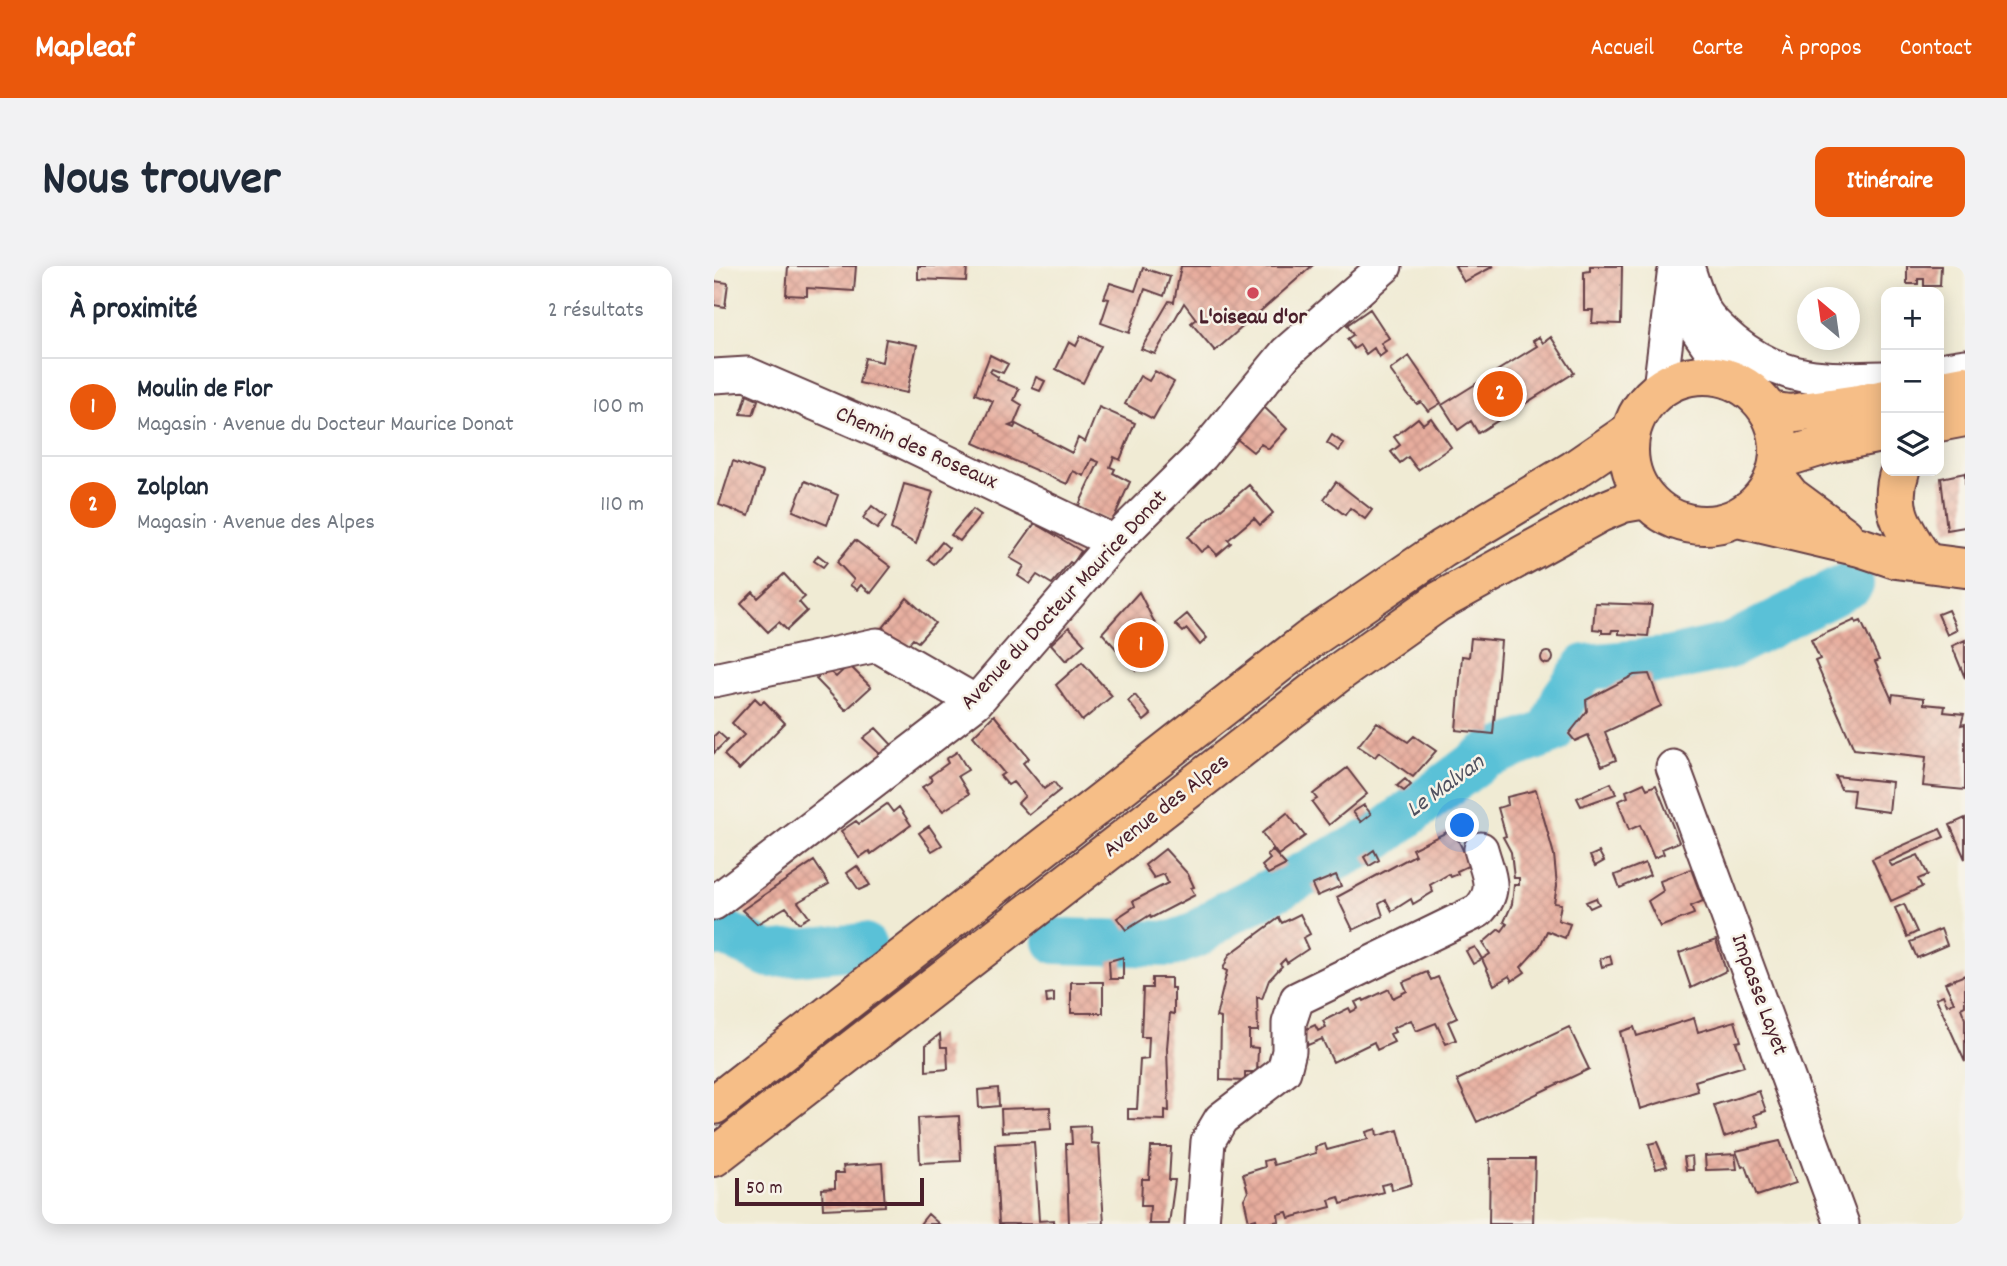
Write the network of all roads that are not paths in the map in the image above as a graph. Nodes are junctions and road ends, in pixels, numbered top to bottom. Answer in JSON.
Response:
{"nodes":[{"id":1,"x":1385,"y":266,"type":"edge"},
{"id":2,"x":1678,"y":269,"type":"edge"},
{"id":3,"x":1965,"y":366,"type":"edge"},
{"id":4,"x":1944,"y":369,"type":"edge"},
{"id":5,"x":714,"y":376,"type":"edge"},
{"id":6,"x":1731,"y":379,"type":"junction"},
{"id":7,"x":1965,"y":385,"type":"edge"},
{"id":8,"x":1660,"y":388,"type":"junction"},
{"id":9,"x":1881,"y":400,"type":"edge"},
{"id":10,"x":1881,"y":400,"type":"edge"},
{"id":11,"x":1881,"y":401,"type":"edge"},
{"id":12,"x":1769,"y":411,"type":"junction"},
{"id":13,"x":1946,"y":415,"type":"edge"},
{"id":14,"x":1631,"y":430,"type":"junction"},
{"id":15,"x":1777,"y":468,"type":"junction"},
{"id":16,"x":1898,"y":476,"type":"edge"},
{"id":17,"x":1646,"y":499,"type":"junction"},
{"id":18,"x":1738,"y":518,"type":"junction"},
{"id":19,"x":1114,"y":541,"type":"junction"},
{"id":20,"x":1860,"y":547,"type":"junction"},
{"id":21,"x":1925,"y":562,"type":"junction"},
{"id":22,"x":1965,"y":568,"type":"edge"},
{"id":23,"x":714,"y":680,"type":"edge"},
{"id":24,"x":976,"y":702,"type":"junction"},
{"id":25,"x":1673,"y":767,"type":"dead end"},
{"id":26,"x":1481,"y":849,"type":"dead end"},
{"id":27,"x":714,"y":903,"type":"edge"},
{"id":28,"x":714,"y":1105,"type":"edge"},
{"id":29,"x":714,"y":1157,"type":"edge"},
{"id":30,"x":1202,"y":1224,"type":"edge"},
{"id":31,"x":1842,"y":1224,"type":"edge"}],
"edges":[{"from":1,"to":19,"type":"street","name":"Avenue du Docteur Maurice Donat"},
{"from":2,"to":6,"type":"street"},
{"from":2,"to":8,"type":"street"},
{"from":2,"to":9,"type":"street"},
{"from":3,"to":4,"type":"street"},
{"from":5,"to":19,"type":"street","name":"Chemin des Roseaux"},
{"from":6,"to":8,"type":"main road"},
{"from":6,"to":12,"type":"main road"},
{"from":7,"to":13,"type":"main road"},
{"from":8,"to":14,"type":"main road"},
{"from":10,"to":12,"type":"main road"},
{"from":11,"to":15,"type":"main road"},
{"from":12,"to":15,"type":"main road"},
{"from":14,"to":17,"type":"main road"},
{"from":14,"to":28,"type":"main road","name":"Avenue des Alpes"},
{"from":15,"to":18,"type":"main road"},
{"from":15,"to":20,"type":"main road"},
{"from":16,"to":21,"type":"main road"},
{"from":17,"to":18,"type":"main road"},
{"from":17,"to":29,"type":"main road","name":"Avenue des Alpes"},
{"from":18,"to":20,"type":"main road"},
{"from":19,"to":24,"type":"street","name":"Avenue du Docteur Maurice Donat"},
{"from":20,"to":21,"type":"main road"},
{"from":21,"to":22,"type":"main road"},
{"from":23,"to":24,"type":"street"},
{"from":24,"to":27,"type":"street","name":"Avenue du Docteur Maurice Donat"},
{"from":25,"to":31,"type":"street","name":"Impasse Layet"},
{"from":26,"to":30,"type":"street"}]}
